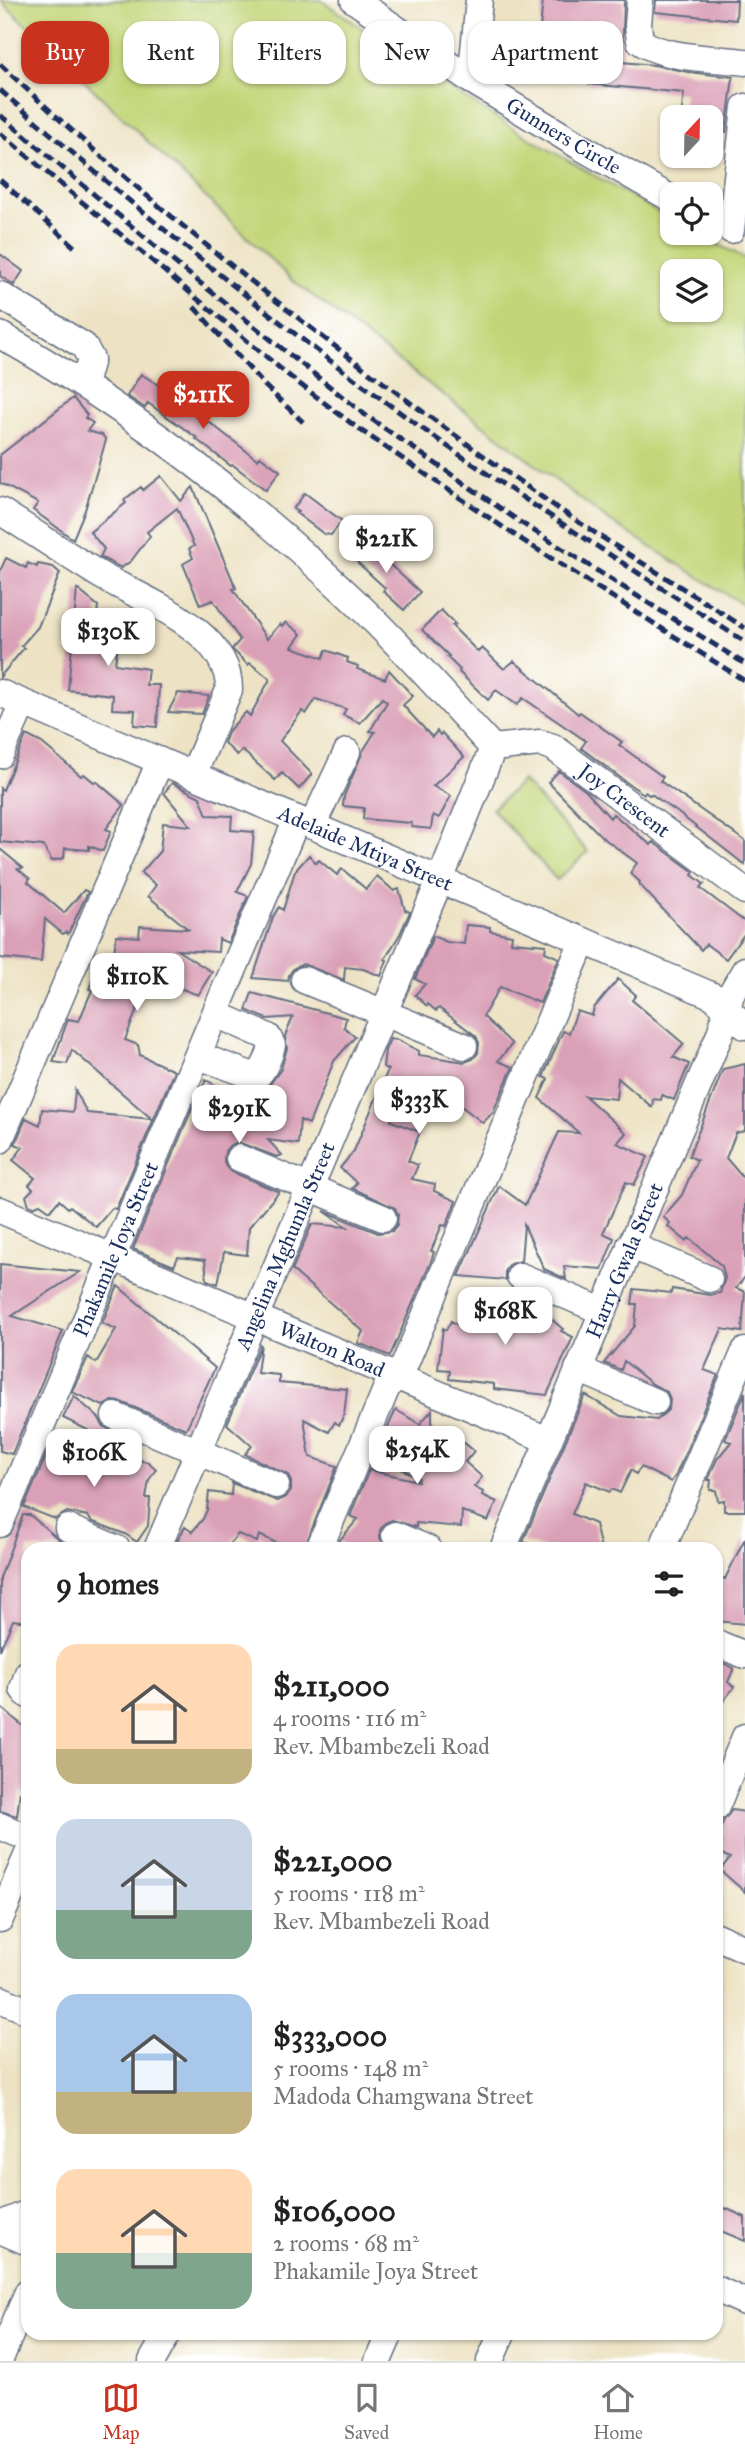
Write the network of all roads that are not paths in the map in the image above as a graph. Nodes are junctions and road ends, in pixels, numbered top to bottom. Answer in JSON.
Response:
{"nodes":[{"id":1,"x":354,"y":0,"type":"edge"},
{"id":2,"x":479,"y":0,"type":"edge"},
{"id":3,"x":640,"y":0,"type":"edge"},
{"id":4,"x":477,"y":21,"type":"edge"},
{"id":5,"x":745,"y":62,"type":"edge"},
{"id":6,"x":468,"y":78,"type":"edge"},
{"id":7,"x":478,"y":84,"type":"edge"},
{"id":8,"x":745,"y":107,"type":"edge"},
{"id":9,"x":660,"y":192,"type":"edge"},
{"id":10,"x":729,"y":229,"type":"edge"},
{"id":11,"x":0,"y":295,"type":"edge"},
{"id":12,"x":0,"y":335,"type":"edge"},
{"id":13,"x":84,"y":386,"type":"junction"},
{"id":14,"x":0,"y":511,"type":"edge"},
{"id":15,"x":12,"y":698,"type":"edge"},
{"id":16,"x":493,"y":748,"type":"junction"},
{"id":17,"x":346,"y":752,"type":"dead end"},
{"id":18,"x":0,"y":755,"type":"edge"},
{"id":19,"x":160,"y":761,"type":"junction"},
{"id":20,"x":193,"y":775,"type":"junction"},
{"id":21,"x":304,"y":822,"type":"junction"},
{"id":22,"x":440,"y":880,"type":"junction"},
{"id":23,"x":745,"y":891,"type":"edge"},
{"id":24,"x":583,"y":941,"type":"junction"},
{"id":25,"x":745,"y":970,"type":"edge"},
{"id":26,"x":304,"y":980,"type":"dead end"},
{"id":27,"x":383,"y":1013,"type":"junction"},
{"id":28,"x":216,"y":1014,"type":"junction"},
{"id":29,"x":736,"y":1017,"type":"edge"},
{"id":30,"x":464,"y":1046,"type":"dead end"},
{"id":31,"x":199,"y":1056,"type":"junction"},
{"id":32,"x":0,"y":1140,"type":"edge"},
{"id":33,"x":239,"y":1158,"type":"dead end"},
{"id":34,"x":310,"y":1187,"type":"junction"},
{"id":35,"x":0,"y":1210,"type":"edge"},
{"id":36,"x":383,"y":1218,"type":"dead end"},
{"id":37,"x":630,"y":1245,"type":"junction"},
{"id":38,"x":113,"y":1257,"type":"junction"},
{"id":39,"x":520,"y":1276,"type":"dead end"},
{"id":40,"x":709,"y":1279,"type":"dead end"},
{"id":41,"x":602,"y":1311,"type":"junction"},
{"id":42,"x":255,"y":1317,"type":"junction"},
{"id":43,"x":745,"y":1351,"type":"edge"},
{"id":44,"x":578,"y":1369,"type":"junction"},
{"id":45,"x":396,"y":1376,"type":"junction"},
{"id":46,"x":655,"y":1402,"type":"dead end"},
{"id":47,"x":115,"y":1416,"type":"dead end"},
{"id":48,"x":548,"y":1440,"type":"junction"},
{"id":49,"x":197,"y":1452,"type":"junction"},
{"id":50,"x":276,"y":1485,"type":"dead end"},
{"id":51,"x":0,"y":1524,"type":"edge"},
{"id":52,"x":68,"y":1528,"type":"dead end"},
{"id":53,"x":395,"y":1535,"type":"dead end"},
{"id":54,"x":101,"y":1542,"type":"edge"},
{"id":55,"x":160,"y":1542,"type":"edge"},
{"id":56,"x":322,"y":1542,"type":"edge"},
{"id":57,"x":412,"y":1542,"type":"edge"},
{"id":58,"x":506,"y":1542,"type":"edge"},
{"id":59,"x":665,"y":1542,"type":"edge"},
{"id":60,"x":723,"y":1646,"type":"edge"},
{"id":61,"x":745,"y":1655,"type":"edge"},
{"id":62,"x":745,"y":1737,"type":"edge"},
{"id":63,"x":730,"y":1779,"type":"edge"},
{"id":64,"x":0,"y":1825,"type":"edge"},
{"id":65,"x":21,"y":1835,"type":"edge"},
{"id":66,"x":21,"y":1870,"type":"edge"},
{"id":67,"x":0,"y":1919,"type":"edge"},
{"id":68,"x":723,"y":1939,"type":"edge"},
{"id":69,"x":745,"y":1949,"type":"edge"},
{"id":70,"x":723,"y":1959,"type":"edge"},
{"id":71,"x":745,"y":1969,"type":"edge"},
{"id":72,"x":0,"y":1999,"type":"edge"},
{"id":73,"x":21,"y":2008,"type":"edge"},
{"id":74,"x":21,"y":2216,"type":"edge"},
{"id":75,"x":0,"y":2227,"type":"edge"},
{"id":76,"x":21,"y":2238,"type":"edge"},
{"id":77,"x":723,"y":2293,"type":"edge"},
{"id":78,"x":745,"y":2302,"type":"edge"},
{"id":79,"x":21,"y":2309,"type":"edge"},
{"id":80,"x":164,"y":2340,"type":"edge"},
{"id":81,"x":480,"y":2340,"type":"edge"},
{"id":82,"x":499,"y":2340,"type":"edge"},
{"id":83,"x":0,"y":2359,"type":"edge"},
{"id":84,"x":152,"y":2361,"type":"edge"},
{"id":85,"x":472,"y":2361,"type":"edge"},
{"id":86,"x":490,"y":2361,"type":"edge"}],
"edges":[{"from":1,"to":6,"type":"street","name":"Gunners Circle"},
{"from":2,"to":4,"type":"street"},
{"from":3,"to":5,"type":"street"},
{"from":7,"to":9,"type":"street","name":"Gunners Circle"},
{"from":8,"to":10,"type":"street"},
{"from":11,"to":13,"type":"street"},
{"from":12,"to":13,"type":"street"},
{"from":13,"to":16,"type":"street"},
{"from":14,"to":20,"type":"street"},
{"from":15,"to":18,"type":"street"},
{"from":15,"to":19,"type":"street","name":"Adelaide Mtiya Street"},
{"from":16,"to":22,"type":"street","name":"Angelina Mghumla Street"},
{"from":16,"to":23,"type":"street","name":"Joy Crescent"},
{"from":17,"to":21,"type":"street","name":"Phakamile Joya Street"},
{"from":19,"to":20,"type":"street","name":"Adelaide Mtiya Street"},
{"from":19,"to":32,"type":"street"},
{"from":20,"to":21,"type":"street","name":"Adelaide Mtiya Street"},
{"from":21,"to":22,"type":"street","name":"Adelaide Mtiya Street"},
{"from":21,"to":28,"type":"street","name":"Phakamile Joya Street"},
{"from":22,"to":24,"type":"street","name":"Adelaide Mtiya Street"},
{"from":22,"to":27,"type":"street","name":"Angelina Mghumla Street"},
{"from":24,"to":29,"type":"street","name":"Adelaide Mtiya Street"},
{"from":24,"to":45,"type":"street"},
{"from":25,"to":29,"type":"street"},
{"from":26,"to":27,"type":"street"},
{"from":27,"to":30,"type":"street"},
{"from":27,"to":34,"type":"street","name":"Angelina Mghumla Street"},
{"from":28,"to":31,"type":"street","name":"Phakamile Joya Street"},
{"from":28,"to":31,"type":"street"},
{"from":29,"to":37,"type":"street","name":"Harry Gwala Street"},
{"from":31,"to":38,"type":"street","name":"Phakamile Joya Street"},
{"from":33,"to":34,"type":"street"},
{"from":34,"to":36,"type":"street"},
{"from":34,"to":42,"type":"street","name":"Angelina Mghumla Street"},
{"from":35,"to":38,"type":"street","name":"Walton Road"},
{"from":37,"to":40,"type":"street"},
{"from":37,"to":41,"type":"street","name":"Harry Gwala Street"},
{"from":38,"to":42,"type":"street","name":"Walton Road"},
{"from":38,"to":51,"type":"street","name":"Phakamile Joya Street"},
{"from":39,"to":41,"type":"street"},
{"from":41,"to":44,"type":"street","name":"Harry Gwala Street"},
{"from":42,"to":45,"type":"street","name":"Walton Road"},
{"from":42,"to":49,"type":"street","name":"Angelina Mghumla Street"},
{"from":43,"to":59,"type":"street"},
{"from":44,"to":46,"type":"street"},
{"from":44,"to":48,"type":"street","name":"Harry Gwala Street"},
{"from":45,"to":48,"type":"street","name":"Walton Road"},
{"from":45,"to":56,"type":"street"},
{"from":47,"to":49,"type":"street"},
{"from":48,"to":58,"type":"street","name":"Harry Gwala Street"},
{"from":49,"to":50,"type":"street"},
{"from":49,"to":55,"type":"street","name":"Angelina Mghumla Street"},
{"from":52,"to":54,"type":"street"},
{"from":53,"to":57,"type":"street"},
{"from":60,"to":61,"type":"street"},
{"from":62,"to":63,"type":"street"},
{"from":64,"to":65,"type":"street"},
{"from":66,"to":67,"type":"street"},
{"from":68,"to":69,"type":"street"},
{"from":70,"to":71,"type":"street"},
{"from":72,"to":73,"type":"street"},
{"from":74,"to":75,"type":"street"},
{"from":75,"to":76,"type":"street"},
{"from":77,"to":78,"type":"street"},
{"from":79,"to":83,"type":"street"},
{"from":80,"to":84,"type":"street"},
{"from":81,"to":85,"type":"street"},
{"from":82,"to":86,"type":"street"}]}
